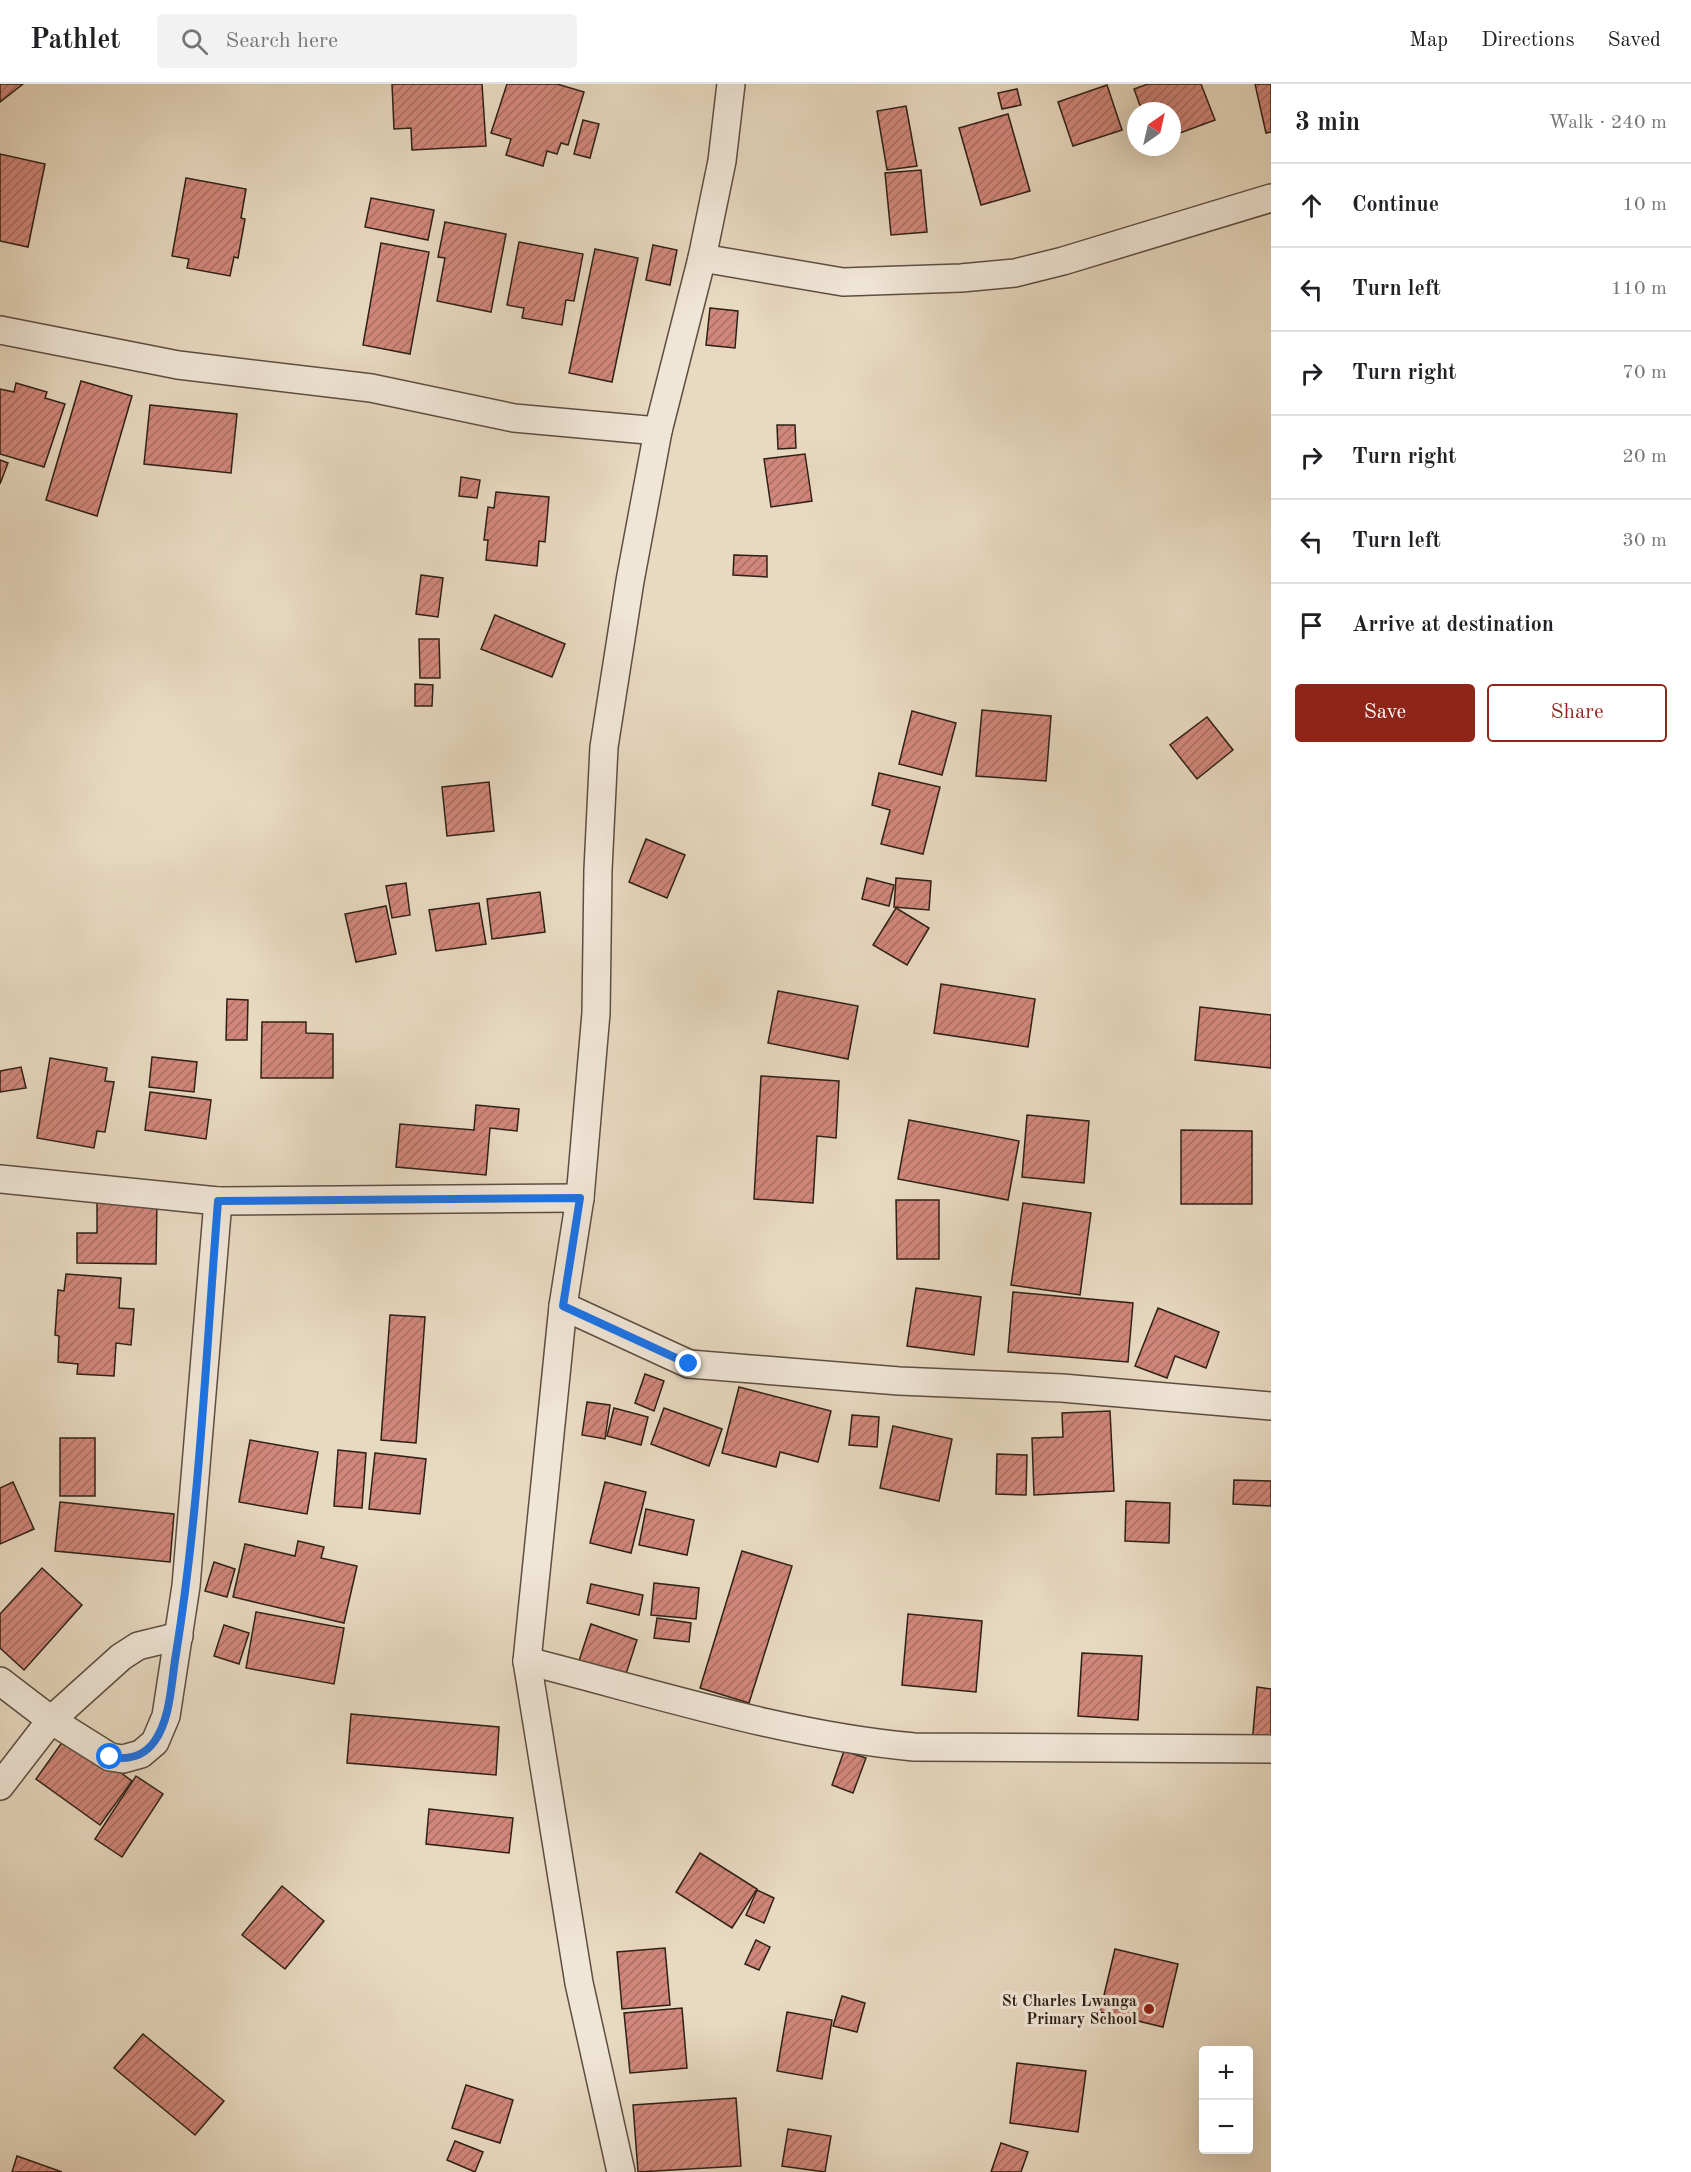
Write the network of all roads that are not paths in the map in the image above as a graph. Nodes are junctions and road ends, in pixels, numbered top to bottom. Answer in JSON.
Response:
{"nodes":[{"id":1,"x":731,"y":84,"type":"edge"},
{"id":2,"x":1271,"y":198,"type":"edge"},
{"id":3,"x":702,"y":258,"type":"junction"},
{"id":4,"x":0,"y":330,"type":"edge"},
{"id":5,"x":658,"y":431,"type":"junction"},
{"id":6,"x":0,"y":1179,"type":"edge"},
{"id":7,"x":580,"y":1198,"type":"junction"},
{"id":8,"x":218,"y":1201,"type":"junction"},
{"id":9,"x":563,"y":1306,"type":"junction"},
{"id":10,"x":1271,"y":1406,"type":"edge"},
{"id":11,"x":179,"y":1636,"type":"junction"},
{"id":12,"x":527,"y":1661,"type":"junction"},
{"id":13,"x":0,"y":1681,"type":"edge"},
{"id":14,"x":51,"y":1720,"type":"junction"},
{"id":15,"x":1271,"y":1749,"type":"edge"},
{"id":16,"x":0,"y":1786,"type":"edge"},
{"id":17,"x":621,"y":2172,"type":"edge"}],
"edges":[{"from":1,"to":3,"type":"street"},
{"from":2,"to":3,"type":"street"},
{"from":3,"to":5,"type":"street"},
{"from":4,"to":5,"type":"street"},
{"from":5,"to":7,"type":"street"},
{"from":6,"to":8,"type":"street"},
{"from":7,"to":8,"type":"street"},
{"from":7,"to":9,"type":"street"},
{"from":8,"to":11,"type":"street"},
{"from":9,"to":10,"type":"street"},
{"from":9,"to":12,"type":"street"},
{"from":11,"to":14,"type":"street"},
{"from":11,"to":14,"type":"street"},
{"from":12,"to":15,"type":"street"},
{"from":12,"to":17,"type":"street"},
{"from":13,"to":14,"type":"street"},
{"from":14,"to":16,"type":"street"}]}
